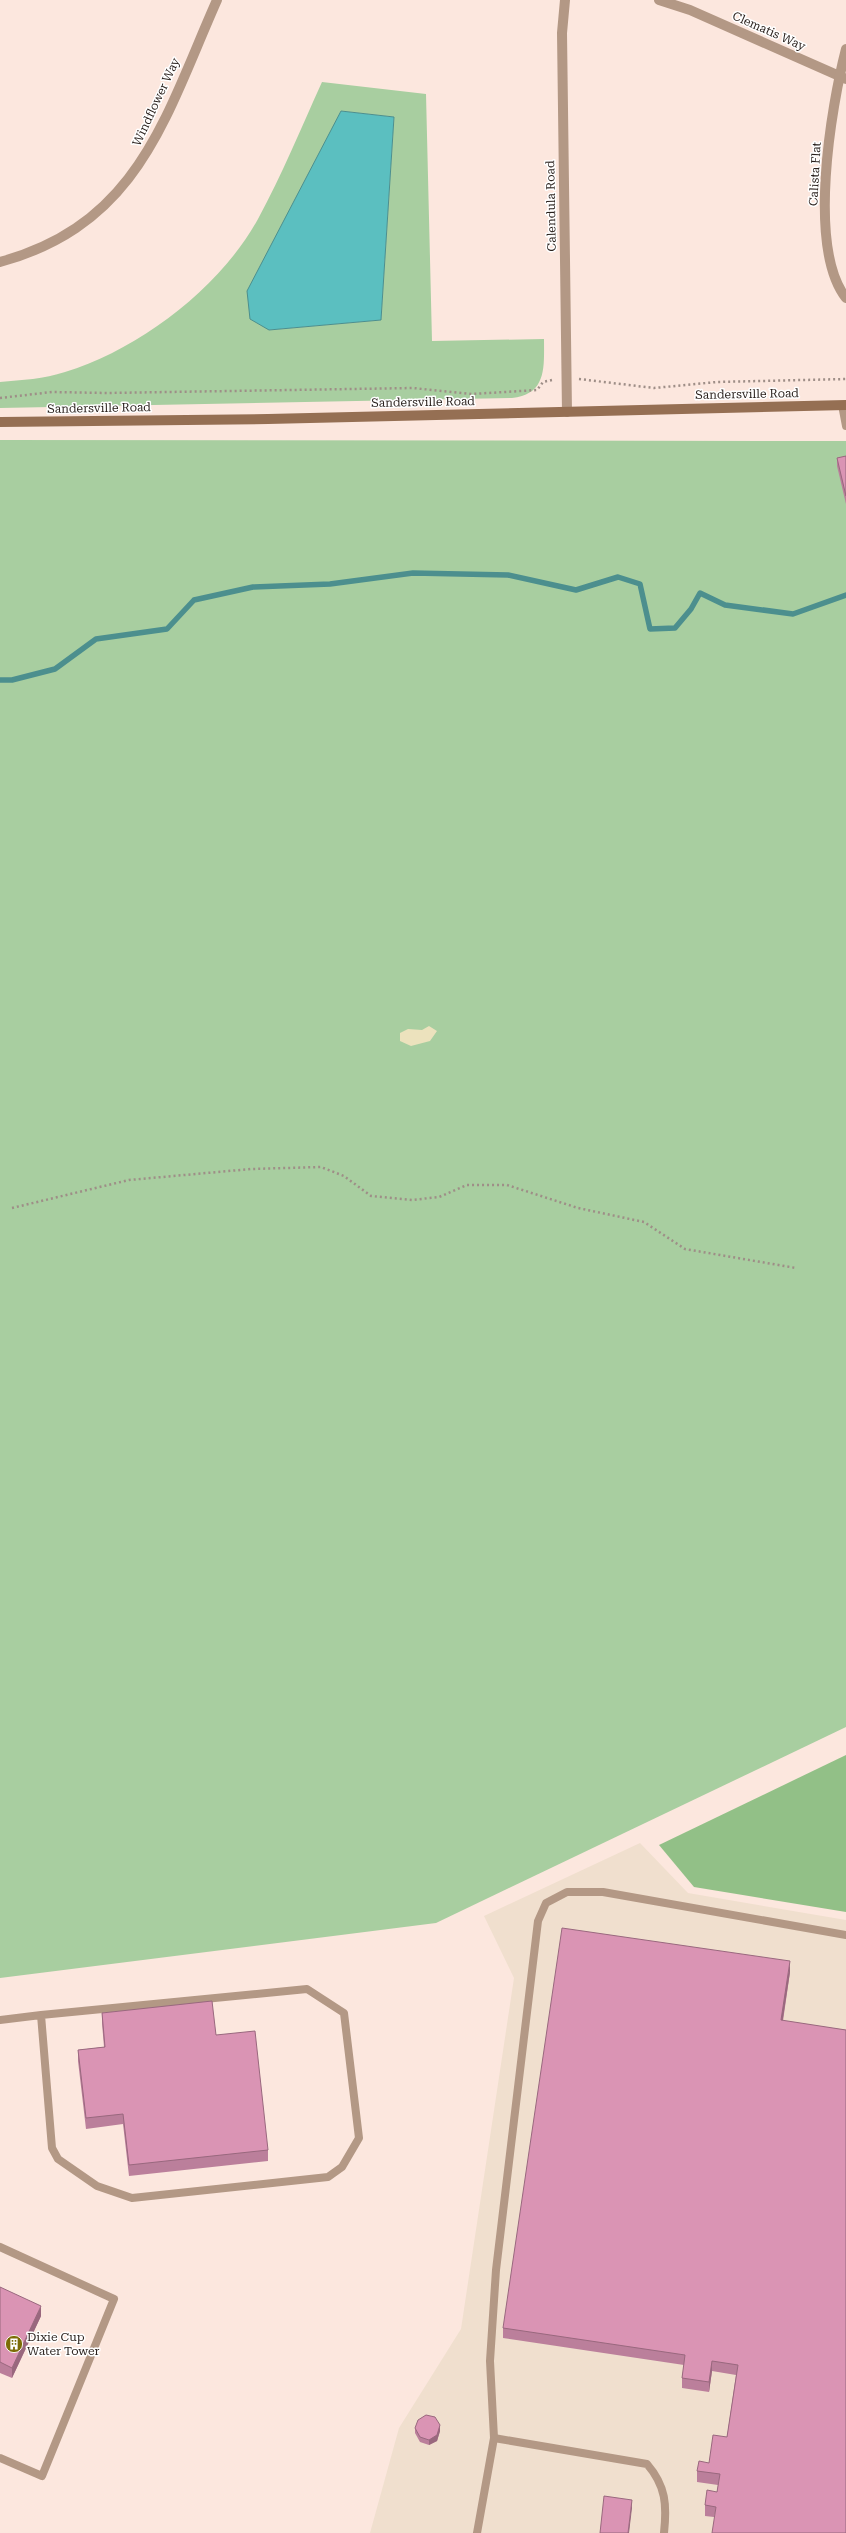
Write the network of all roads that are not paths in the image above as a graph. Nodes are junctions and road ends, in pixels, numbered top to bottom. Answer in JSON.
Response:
{"nodes":[{"id":1,"x":217,"y":0,"type":"edge"},
{"id":2,"x":565,"y":0,"type":"edge"},
{"id":3,"x":659,"y":0,"type":"edge"},
{"id":4,"x":846,"y":49,"type":"edge"},
{"id":5,"x":843,"y":78,"type":"edge"},
{"id":6,"x":0,"y":262,"type":"edge"},
{"id":7,"x":846,"y":298,"type":"edge"},
{"id":8,"x":844,"y":405,"type":"edge"},
{"id":9,"x":567,"y":412,"type":"junction"},
{"id":10,"x":0,"y":422,"type":"edge"},
{"id":11,"x":846,"y":426,"type":"edge"},
{"id":12,"x":846,"y":1935,"type":"edge"},
{"id":13,"x":41,"y":2015,"type":"junction"},
{"id":14,"x":0,"y":2020,"type":"edge"},
{"id":15,"x":0,"y":2246,"type":"edge"},
{"id":16,"x":494,"y":2438,"type":"junction"},
{"id":17,"x":0,"y":2458,"type":"edge"},
{"id":18,"x":477,"y":2533,"type":"edge"},
{"id":19,"x":664,"y":2533,"type":"edge"}],
"edges":[{"from":1,"to":6,"type":"street","name":"Windflower Way"},
{"from":2,"to":9,"type":"street","name":"Calendula Road"},
{"from":3,"to":5,"type":"street","name":"Clematis Way"},
{"from":4,"to":5,"type":"street","name":"Calista Flat"},
{"from":5,"to":7,"type":"street","name":"Calista Flat"},
{"from":8,"to":9,"type":"street","name":"Sandersville Road"},
{"from":8,"to":11,"type":"lane"},
{"from":9,"to":10,"type":"street","name":"Sandersville Road"},
{"from":12,"to":16,"type":"lane"},
{"from":13,"to":13,"type":"lane"},
{"from":13,"to":14,"type":"lane"},
{"from":15,"to":17,"type":"lane"},
{"from":16,"to":18,"type":"lane"},
{"from":16,"to":19,"type":"lane"}]}
